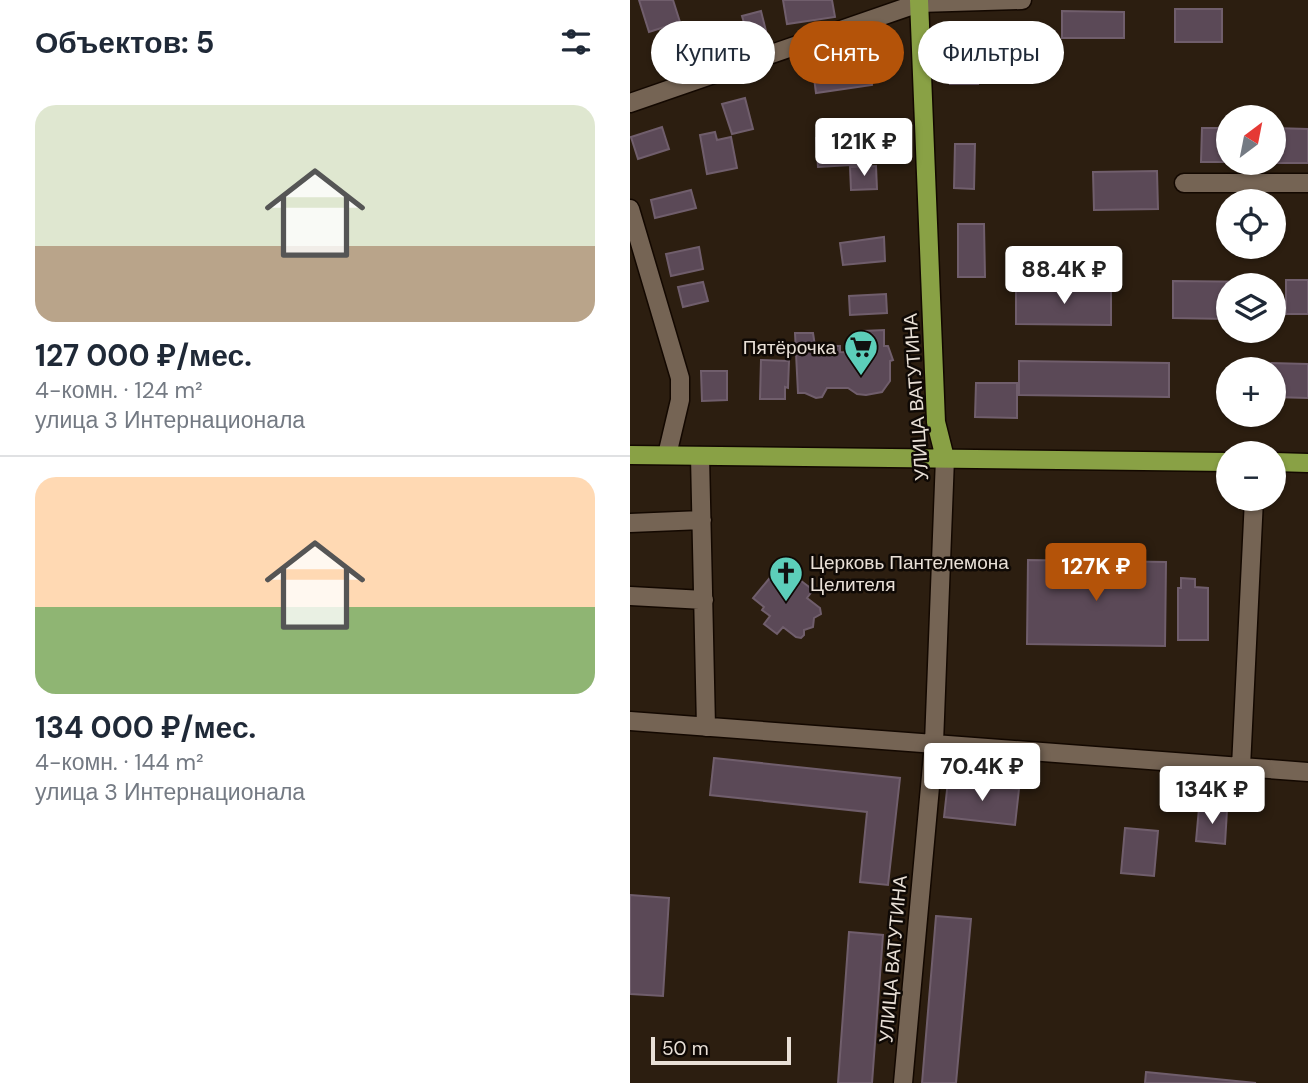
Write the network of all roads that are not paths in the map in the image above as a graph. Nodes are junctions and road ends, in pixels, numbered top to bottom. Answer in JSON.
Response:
{"nodes":[{"id":1,"x":1022,"y":0,"type":"edge"},
{"id":2,"x":919,"y":1,"type":"edge"},
{"id":3,"x":630,"y":103,"type":"edge"},
{"id":4,"x":1184,"y":183,"type":"dead end"},
{"id":5,"x":1308,"y":183,"type":"edge"},
{"id":6,"x":630,"y":209,"type":"edge"},
{"id":7,"x":630,"y":455,"type":"edge"},
{"id":8,"x":667,"y":455,"type":"junction"},
{"id":9,"x":700,"y":456,"type":"junction"},
{"id":10,"x":945,"y":458,"type":"junction"},
{"id":11,"x":1216,"y":462,"type":"edge"},
{"id":12,"x":1286,"y":463,"type":"edge"},
{"id":13,"x":1308,"y":463,"type":"edge"},
{"id":14,"x":1253,"y":511,"type":"edge"},
{"id":15,"x":702,"y":520,"type":"junction"},
{"id":16,"x":630,"y":523,"type":"edge"},
{"id":17,"x":630,"y":596,"type":"edge"},
{"id":18,"x":704,"y":600,"type":"junction"},
{"id":19,"x":630,"y":721,"type":"edge"},
{"id":20,"x":706,"y":727,"type":"junction"},
{"id":21,"x":934,"y":743,"type":"junction"},
{"id":22,"x":1241,"y":767,"type":"junction"},
{"id":23,"x":1308,"y":772,"type":"edge"},
{"id":24,"x":903,"y":1083,"type":"edge"}],
"edges":[{"from":1,"to":2,"type":"street"},
{"from":2,"to":3,"type":"street"},
{"from":2,"to":10,"type":"main road","name":"УЛИЦА ВАТУТИНА"},
{"from":4,"to":5,"type":"street"},
{"from":6,"to":8,"type":"street"},
{"from":7,"to":8,"type":"main road"},
{"from":8,"to":9,"type":"main road"},
{"from":9,"to":10,"type":"main road"},
{"from":9,"to":15,"type":"street"},
{"from":10,"to":11,"type":"main road"},
{"from":10,"to":21,"type":"street","name":"УЛИЦА ВАТУТИНА"},
{"from":12,"to":13,"type":"main road"},
{"from":14,"to":22,"type":"street"},
{"from":15,"to":16,"type":"street"},
{"from":15,"to":18,"type":"street"},
{"from":17,"to":18,"type":"street"},
{"from":18,"to":20,"type":"street"},
{"from":19,"to":20,"type":"street"},
{"from":20,"to":21,"type":"street"},
{"from":21,"to":22,"type":"street"},
{"from":21,"to":24,"type":"street","name":"УЛИЦА ВАТУТИНА"},
{"from":22,"to":23,"type":"street"}]}
